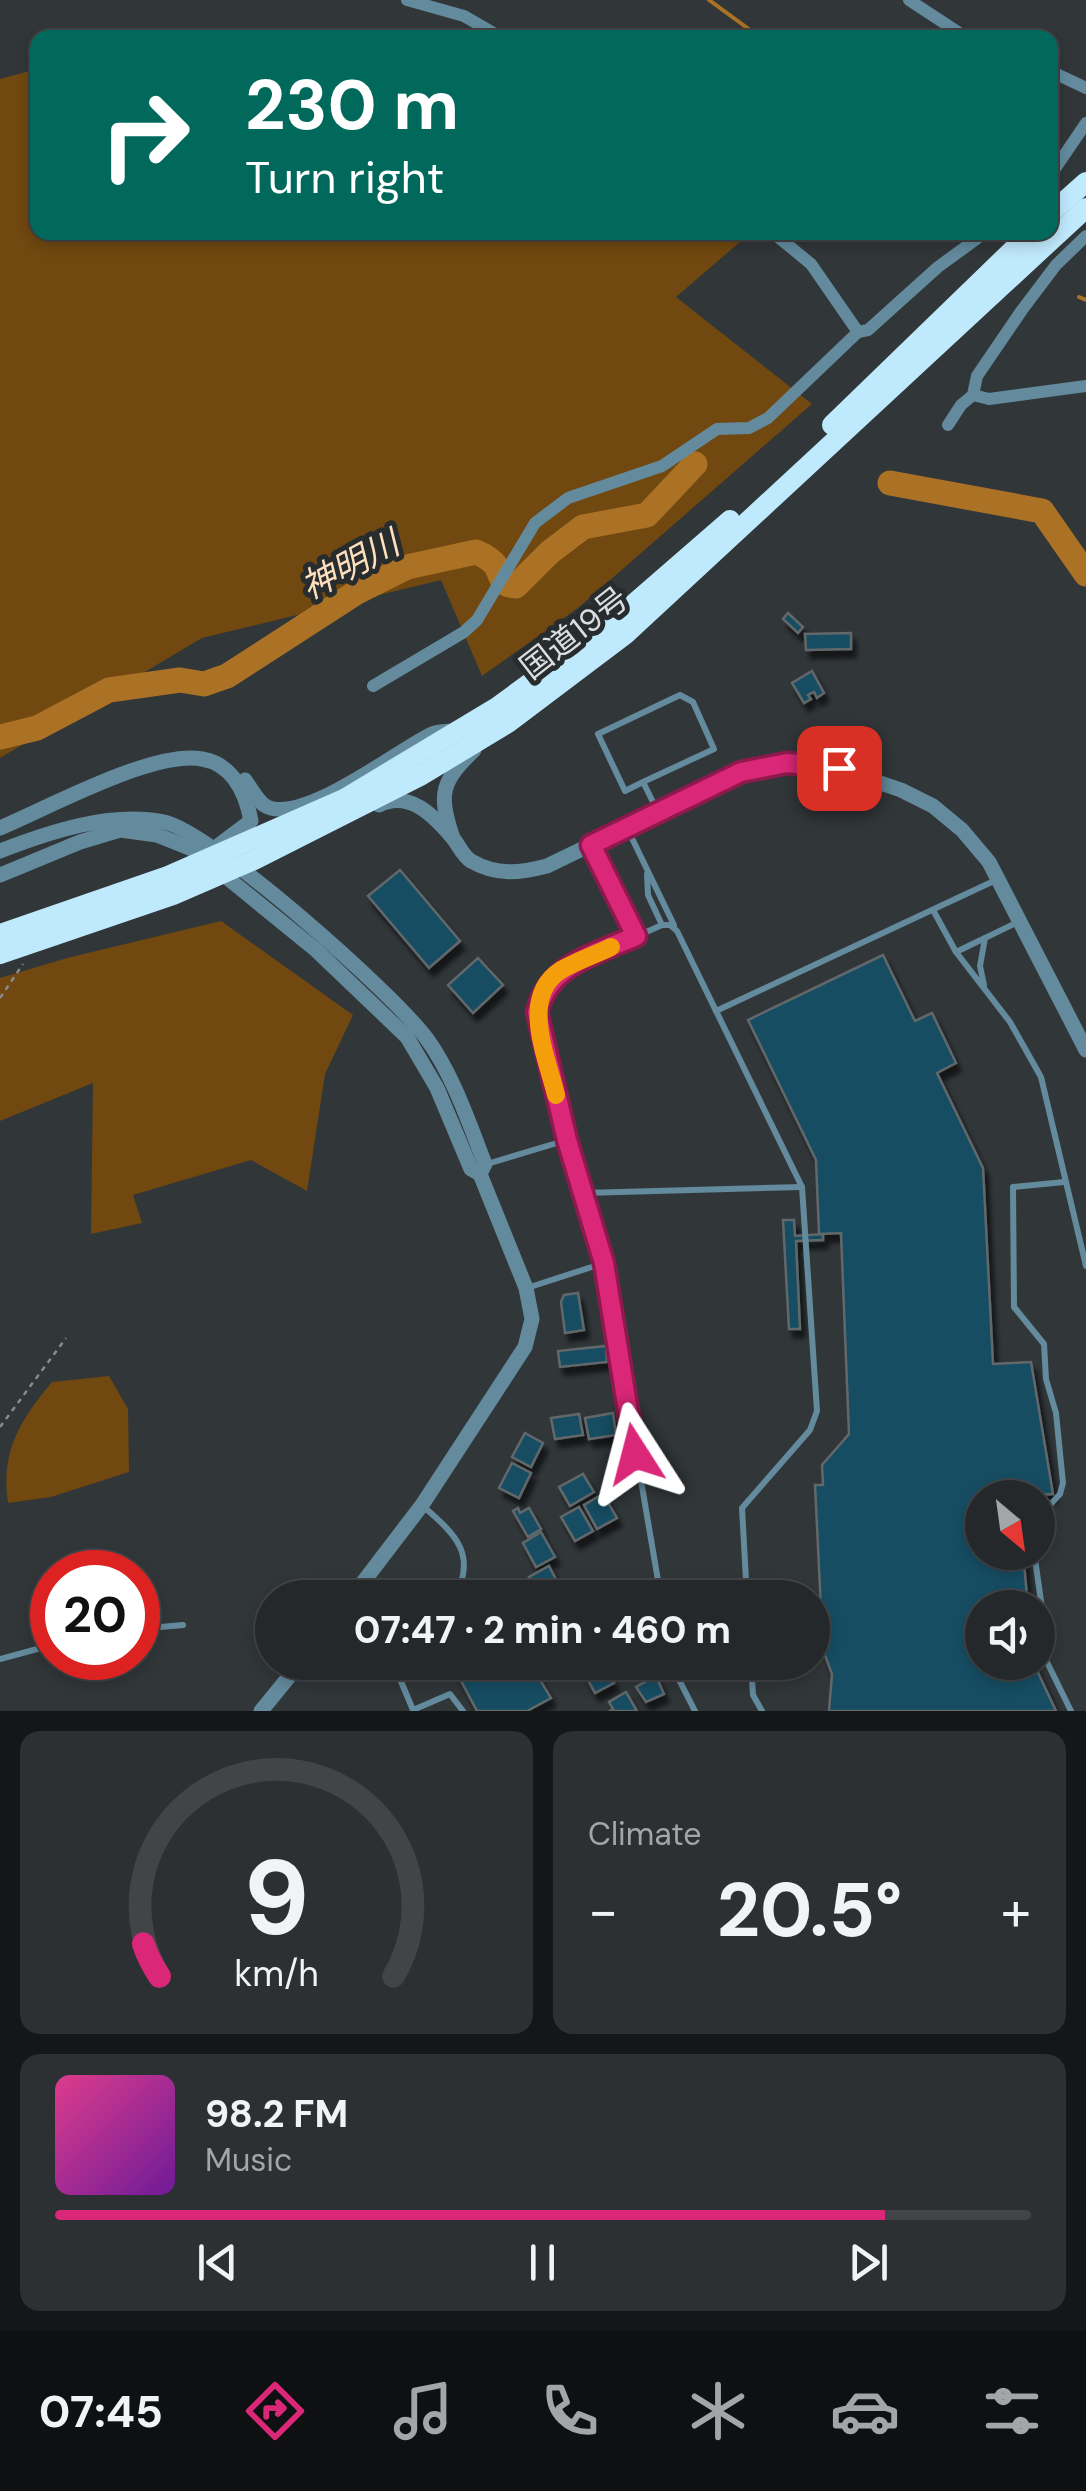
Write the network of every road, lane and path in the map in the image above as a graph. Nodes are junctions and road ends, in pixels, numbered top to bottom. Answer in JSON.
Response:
{"nodes":[{"id":1,"x":407,"y":0,"type":"edge"},
{"id":2,"x":909,"y":0,"type":"edge"},
{"id":3,"x":488,"y":30,"type":"edge"},
{"id":4,"x":955,"y":30,"type":"edge"},
{"id":5,"x":1058,"y":76,"type":"edge"},
{"id":6,"x":1086,"y":88,"type":"edge"},
{"id":7,"x":1086,"y":123,"type":"edge"},
{"id":8,"x":1058,"y":164,"type":"edge"},
{"id":9,"x":1086,"y":182,"type":"edge"},
{"id":10,"x":1058,"y":207,"type":"edge"},
{"id":11,"x":1083,"y":217,"type":"edge"},
{"id":12,"x":1086,"y":236,"type":"edge"},
{"id":13,"x":782,"y":240,"type":"edge"},
{"id":14,"x":975,"y":240,"type":"edge"},
{"id":15,"x":1023,"y":240,"type":"edge"},
{"id":16,"x":1058,"y":240,"type":"edge"},
{"id":17,"x":1058,"y":240,"type":"edge"},
{"id":18,"x":858,"y":332,"type":"junction"},
{"id":19,"x":1086,"y":386,"type":"edge"},
{"id":20,"x":973,"y":395,"type":"junction"},
{"id":21,"x":948,"y":425,"type":"dead end"},
{"id":22,"x":372,"y":686,"type":"dead end"},
{"id":23,"x":462,"y":730,"type":"junction"},
{"id":24,"x":491,"y":734,"type":"junction"},
{"id":25,"x":643,"y":782,"type":"junction"},
{"id":26,"x":657,"y":811,"type":"junction"},
{"id":27,"x":0,"y":820,"type":"edge"},
{"id":28,"x":105,"y":822,"type":"junction"},
{"id":29,"x":626,"y":827,"type":"junction"},
{"id":30,"x":0,"y":828,"type":"edge"},
{"id":31,"x":454,"y":838,"type":"junction"},
{"id":32,"x":591,"y":845,"type":"junction"},
{"id":33,"x":200,"y":846,"type":"junction"},
{"id":34,"x":0,"y":851,"type":"edge"},
{"id":35,"x":254,"y":860,"type":"junction"},
{"id":36,"x":0,"y":864,"type":"edge"},
{"id":37,"x":647,"y":869,"type":"junction"},
{"id":38,"x":0,"y":875,"type":"edge"},
{"id":39,"x":999,"y":878,"type":"junction"},
{"id":40,"x":933,"y":910,"type":"junction"},
{"id":41,"x":1021,"y":920,"type":"junction"},
{"id":42,"x":662,"y":925,"type":"junction"},
{"id":43,"x":677,"y":931,"type":"junction"},
{"id":44,"x":2,"y":933,"type":"edge"},
{"id":45,"x":636,"y":936,"type":"junction"},
{"id":46,"x":985,"y":937,"type":"junction"},
{"id":47,"x":28,"y":945,"type":"junction"},
{"id":48,"x":956,"y":952,"type":"junction"},
{"id":49,"x":0,"y":954,"type":"edge"},
{"id":50,"x":985,"y":987,"type":"junction"},
{"id":51,"x":0,"y":998,"type":"edge"},
{"id":52,"x":716,"y":1011,"type":"junction"},
{"id":53,"x":1086,"y":1050,"type":"edge"},
{"id":54,"x":567,"y":1140,"type":"junction"},
{"id":55,"x":483,"y":1169,"type":"junction"},
{"id":56,"x":1064,"y":1182,"type":"junction"},
{"id":57,"x":802,"y":1186,"type":"junction"},
{"id":58,"x":583,"y":1192,"type":"junction"},
{"id":59,"x":604,"y":1263,"type":"junction"},
{"id":60,"x":1086,"y":1266,"type":"edge"},
{"id":61,"x":526,"y":1288,"type":"junction"},
{"id":62,"x":66,"y":1338,"type":"dead end"},
{"id":63,"x":0,"y":1426,"type":"edge"},
{"id":64,"x":1055,"y":1499,"type":"edge"},
{"id":65,"x":422,"y":1505,"type":"junction"},
{"id":66,"x":1037,"y":1570,"type":"edge"},
{"id":67,"x":365,"y":1580,"type":"edge"},
{"id":68,"x":464,"y":1580,"type":"edge"},
{"id":69,"x":657,"y":1580,"type":"edge"},
{"id":70,"x":746,"y":1580,"type":"edge"},
{"id":71,"x":183,"y":1625,"type":"dead end"},
{"id":72,"x":160,"y":1628,"type":"edge"},
{"id":73,"x":30,"y":1651,"type":"edge"},
{"id":74,"x":0,"y":1659,"type":"edge"},
{"id":75,"x":286,"y":1680,"type":"edge"},
{"id":76,"x":400,"y":1680,"type":"edge"},
{"id":77,"x":679,"y":1680,"type":"edge"},
{"id":78,"x":752,"y":1680,"type":"edge"},
{"id":79,"x":261,"y":1711,"type":"edge"},
{"id":80,"x":412,"y":1711,"type":"edge"},
{"id":81,"x":464,"y":1711,"type":"edge"},
{"id":82,"x":695,"y":1711,"type":"edge"},
{"id":83,"x":762,"y":1711,"type":"edge"},
{"id":84,"x":1072,"y":1711,"type":"edge"}],
"edges":[{"from":1,"to":3,"type":"street"},
{"from":2,"to":4,"type":"street"},
{"from":5,"to":6,"type":"street"},
{"from":7,"to":8,"type":"street"},
{"from":9,"to":10,"type":"highway"},
{"from":11,"to":16,"type":"highway","name":"国道19号"},
{"from":12,"to":20,"type":"street"},
{"from":13,"to":18,"type":"street"},
{"from":14,"to":18,"type":"street"},
{"from":15,"to":23,"type":"highway","name":"国道19号"},
{"from":17,"to":24,"type":"highway","name":"国道19号"},
{"from":18,"to":22,"type":"street"},
{"from":19,"to":20,"type":"street"},
{"from":20,"to":21,"type":"street"},
{"from":23,"to":27,"type":"street"},
{"from":23,"to":44,"type":"highway","name":"国道19号"},
{"from":24,"to":31,"type":"street"},
{"from":24,"to":35,"type":"highway","name":"国道19号"},
{"from":25,"to":25,"type":"lane"},
{"from":25,"to":26,"type":"lane"},
{"from":26,"to":29,"type":"street"},
{"from":26,"to":39,"type":"street"},
{"from":28,"to":33,"type":"street"},
{"from":28,"to":34,"type":"street"},
{"from":28,"to":36,"type":"street"},
{"from":29,"to":32,"type":"street"},
{"from":29,"to":37,"type":"lane"},
{"from":30,"to":44,"type":"street"},
{"from":31,"to":32,"type":"street"},
{"from":31,"to":35,"type":"street"},
{"from":32,"to":45,"type":"lane"},
{"from":33,"to":38,"type":"street"},
{"from":33,"to":55,"type":"street"},
{"from":35,"to":47,"type":"highway","name":"国道19号"},
{"from":37,"to":42,"type":"lane"},
{"from":37,"to":43,"type":"lane"},
{"from":39,"to":40,"type":"lane"},
{"from":39,"to":41,"type":"street"},
{"from":40,"to":48,"type":"lane"},
{"from":40,"to":52,"type":"lane"},
{"from":41,"to":46,"type":"lane"},
{"from":41,"to":53,"type":"street"},
{"from":42,"to":43,"type":"lane"},
{"from":42,"to":45,"type":"lane"},
{"from":43,"to":52,"type":"lane"},
{"from":45,"to":54,"type":"lane"},
{"from":46,"to":48,"type":"lane"},
{"from":46,"to":50,"type":"lane"},
{"from":47,"to":49,"type":"highway","name":"国道19号"},
{"from":47,"to":51,"type":"path"},
{"from":48,"to":50,"type":"lane"},
{"from":50,"to":56,"type":"lane"},
{"from":52,"to":57,"type":"lane"},
{"from":54,"to":55,"type":"lane"},
{"from":54,"to":58,"type":"lane"},
{"from":55,"to":61,"type":"street"},
{"from":56,"to":60,"type":"lane"},
{"from":56,"to":64,"type":"lane"},
{"from":57,"to":58,"type":"lane"},
{"from":57,"to":70,"type":"lane"},
{"from":58,"to":59,"type":"lane"},
{"from":59,"to":61,"type":"lane"},
{"from":59,"to":69,"type":"lane"},
{"from":61,"to":65,"type":"street"},
{"from":62,"to":63,"type":"path"},
{"from":65,"to":67,"type":"street"},
{"from":65,"to":68,"type":"lane"},
{"from":66,"to":84,"type":"lane"},
{"from":71,"to":72,"type":"lane"},
{"from":73,"to":74,"type":"lane"},
{"from":75,"to":79,"type":"street"},
{"from":76,"to":80,"type":"lane"},
{"from":77,"to":82,"type":"lane"},
{"from":78,"to":83,"type":"lane"},
{"from":80,"to":81,"type":"lane"}]}
